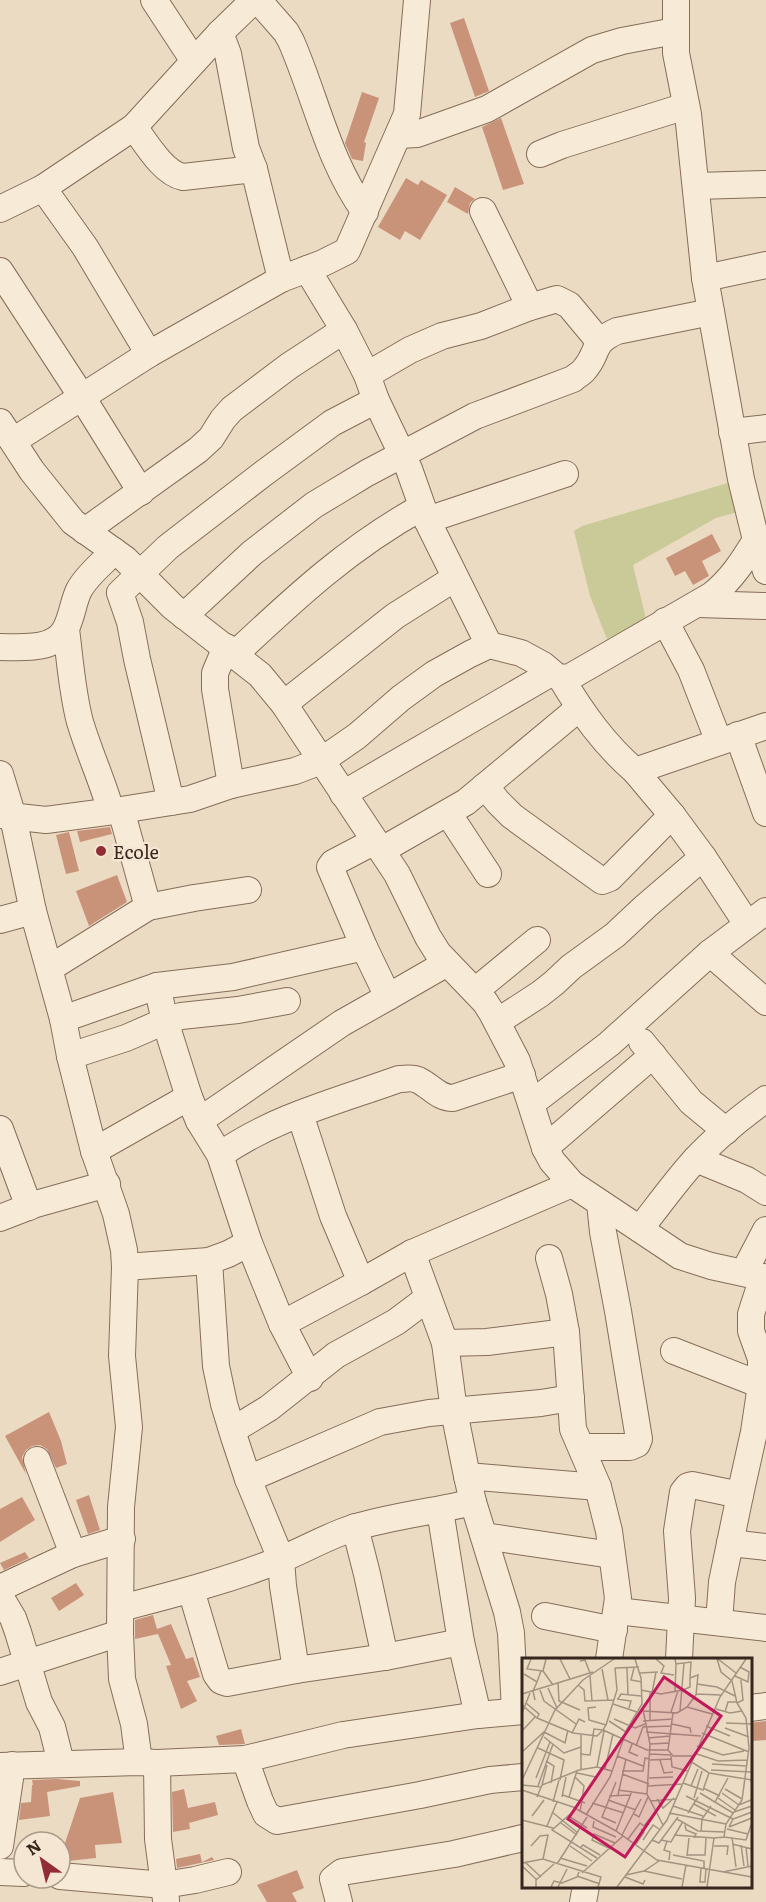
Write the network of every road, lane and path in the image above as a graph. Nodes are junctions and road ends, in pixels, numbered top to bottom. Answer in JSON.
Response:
{"nodes":[{"id":1,"x":154,"y":0,"type":"edge"},
{"id":2,"x":256,"y":0,"type":"edge"},
{"id":3,"x":417,"y":0,"type":"edge"},
{"id":4,"x":676,"y":0,"type":"edge"},
{"id":5,"x":675,"y":31,"type":"junction"},
{"id":6,"x":220,"y":33,"type":"junction"},
{"id":7,"x":194,"y":62,"type":"junction"},
{"id":8,"x":686,"y":106,"type":"junction"},
{"id":9,"x":134,"y":127,"type":"junction"},
{"id":10,"x":399,"y":135,"type":"junction"},
{"id":11,"x":540,"y":154,"type":"dead end"},
{"id":12,"x":254,"y":168,"type":"junction"},
{"id":13,"x":766,"y":184,"type":"edge"},
{"id":14,"x":696,"y":186,"type":"junction"},
{"id":15,"x":43,"y":188,"type":"junction"},
{"id":16,"x":0,"y":209,"type":"edge"},
{"id":17,"x":483,"y":211,"type":"dead end"},
{"id":18,"x":365,"y":212,"type":"junction"},
{"id":19,"x":766,"y":265,"type":"edge"},
{"id":20,"x":307,"y":269,"type":"junction"},
{"id":21,"x":0,"y":271,"type":"edge"},
{"id":22,"x":705,"y":278,"type":"junction"},
{"id":23,"x":281,"y":279,"type":"junction"},
{"id":24,"x":530,"y":307,"type":"junction"},
{"id":25,"x":711,"y":312,"type":"junction"},
{"id":26,"x":344,"y":330,"type":"junction"},
{"id":27,"x":599,"y":341,"type":"junction"},
{"id":28,"x":149,"y":354,"type":"junction"},
{"id":29,"x":367,"y":375,"type":"junction"},
{"id":30,"x":82,"y":397,"type":"junction"},
{"id":31,"x":376,"y":400,"type":"junction"},
{"id":32,"x":766,"y":428,"type":"edge"},
{"id":33,"x":7,"y":432,"type":"edge"},
{"id":34,"x":732,"y":432,"type":"junction"},
{"id":35,"x":402,"y":454,"type":"junction"},
{"id":36,"x":565,"y":474,"type":"dead end"},
{"id":37,"x":141,"y":492,"type":"junction"},
{"id":38,"x":758,"y":510,"type":"edge"},
{"id":39,"x":425,"y":514,"type":"junction"},
{"id":40,"x":85,"y":531,"type":"junction"},
{"id":41,"x":756,"y":540,"type":"junction"},
{"id":42,"x":114,"y":551,"type":"junction"},
{"id":43,"x":766,"y":571,"type":"edge"},
{"id":44,"x":139,"y":573,"type":"junction"},
{"id":45,"x":455,"y":578,"type":"junction"},
{"id":46,"x":698,"y":604,"type":"junction"},
{"id":47,"x":766,"y":606,"type":"edge"},
{"id":48,"x":184,"y":616,"type":"junction"},
{"id":49,"x":665,"y":621,"type":"junction"},
{"id":50,"x":66,"y":629,"type":"junction"},
{"id":51,"x":489,"y":645,"type":"junction"},
{"id":52,"x":0,"y":647,"type":"edge"},
{"id":53,"x":230,"y":651,"type":"junction"},
{"id":54,"x":556,"y":676,"type":"junction"},
{"id":55,"x":284,"y":704,"type":"junction"},
{"id":56,"x":579,"y":708,"type":"junction"},
{"id":57,"x":766,"y":726,"type":"edge"},
{"id":58,"x":728,"y":739,"type":"junction"},
{"id":59,"x":321,"y":761,"type":"junction"},
{"id":60,"x":635,"y":771,"type":"junction"},
{"id":61,"x":0,"y":774,"type":"edge"},
{"id":62,"x":231,"y":785,"type":"junction"},
{"id":63,"x":485,"y":786,"type":"junction"},
{"id":64,"x":343,"y":795,"type":"junction"},
{"id":65,"x":171,"y":802,"type":"junction"},
{"id":66,"x":116,"y":810,"type":"junction"},
{"id":67,"x":448,"y":813,"type":"junction"},
{"id":68,"x":766,"y":813,"type":"edge"},
{"id":69,"x":672,"y":815,"type":"junction"},
{"id":70,"x":6,"y":816,"type":"edge"},
{"id":71,"x":379,"y":845,"type":"junction"},
{"id":72,"x":704,"y":857,"type":"junction"},
{"id":73,"x":488,"y":874,"type":"dead end"},
{"id":74,"x":248,"y":890,"type":"dead end"},
{"id":75,"x":148,"y":907,"type":"junction"},
{"id":76,"x":33,"y":911,"type":"junction"},
{"id":77,"x":757,"y":917,"type":"edge"},
{"id":78,"x":0,"y":920,"type":"edge"},
{"id":79,"x":537,"y":940,"type":"dead end"},
{"id":80,"x":364,"y":947,"type":"junction"},
{"id":81,"x":710,"y":953,"type":"junction"},
{"id":82,"x":447,"y":963,"type":"junction"},
{"id":83,"x":50,"y":968,"type":"junction"},
{"id":84,"x":157,"y":986,"type":"junction"},
{"id":85,"x":475,"y":991,"type":"junction"},
{"id":86,"x":388,"y":997,"type":"junction"},
{"id":87,"x":287,"y":1001,"type":"dead end"},
{"id":88,"x":766,"y":1002,"type":"edge"},
{"id":89,"x":63,"y":1019,"type":"junction"},
{"id":90,"x":165,"y":1021,"type":"junction"},
{"id":91,"x":497,"y":1022,"type":"junction"},
{"id":92,"x":630,"y":1027,"type":"junction"},
{"id":93,"x":653,"y":1055,"type":"junction"},
{"id":94,"x":70,"y":1056,"type":"junction"},
{"id":95,"x":522,"y":1075,"type":"junction"},
{"id":96,"x":189,"y":1097,"type":"junction"},
{"id":97,"x":766,"y":1099,"type":"edge"},
{"id":98,"x":532,"y":1103,"type":"junction"},
{"id":99,"x":300,"y":1114,"type":"junction"},
{"id":100,"x":199,"y":1121,"type":"junction"},
{"id":101,"x":0,"y":1129,"type":"edge"},
{"id":102,"x":726,"y":1131,"type":"junction"},
{"id":103,"x":545,"y":1148,"type":"junction"},
{"id":104,"x":94,"y":1151,"type":"junction"},
{"id":105,"x":220,"y":1155,"type":"junction"},
{"id":106,"x":696,"y":1159,"type":"junction"},
{"id":107,"x":107,"y":1184,"type":"junction"},
{"id":108,"x":572,"y":1184,"type":"junction"},
{"id":109,"x":766,"y":1192,"type":"edge"},
{"id":110,"x":600,"y":1203,"type":"junction"},
{"id":111,"x":29,"y":1206,"type":"junction"},
{"id":112,"x":0,"y":1218,"type":"edge"},
{"id":113,"x":640,"y":1229,"type":"junction"},
{"id":114,"x":766,"y":1230,"type":"edge"},
{"id":115,"x":249,"y":1243,"type":"junction"},
{"id":116,"x":412,"y":1252,"type":"junction"},
{"id":117,"x":549,"y":1258,"type":"dead end"},
{"id":118,"x":209,"y":1261,"type":"junction"},
{"id":119,"x":125,"y":1267,"type":"junction"},
{"id":120,"x":758,"y":1276,"type":"edge"},
{"id":121,"x":362,"y":1282,"type":"junction"},
{"id":122,"x":428,"y":1298,"type":"junction"},
{"id":123,"x":282,"y":1324,"type":"junction"},
{"id":124,"x":566,"y":1332,"type":"junction"},
{"id":125,"x":445,"y":1343,"type":"junction"},
{"id":126,"x":674,"y":1351,"type":"dead end"},
{"id":127,"x":310,"y":1378,"type":"junction"},
{"id":128,"x":761,"y":1384,"type":"junction"},
{"id":129,"x":571,"y":1398,"type":"junction"},
{"id":130,"x":454,"y":1411,"type":"junction"},
{"id":131,"x":233,"y":1430,"type":"junction"},
{"id":132,"x":582,"y":1447,"type":"junction"},
{"id":133,"x":37,"y":1460,"type":"dead end"},
{"id":134,"x":466,"y":1476,"type":"junction"},
{"id":135,"x":248,"y":1479,"type":"junction"},
{"id":136,"x":598,"y":1487,"type":"junction"},
{"id":137,"x":740,"y":1496,"type":"junction"},
{"id":138,"x":473,"y":1502,"type":"junction"},
{"id":139,"x":440,"y":1510,"type":"junction"},
{"id":140,"x":355,"y":1527,"type":"junction"},
{"id":141,"x":484,"y":1536,"type":"junction"},
{"id":142,"x":122,"y":1539,"type":"junction"},
{"id":143,"x":730,"y":1543,"type":"junction"},
{"id":144,"x":766,"y":1547,"type":"edge"},
{"id":145,"x":73,"y":1554,"type":"junction"},
{"id":146,"x":612,"y":1555,"type":"junction"},
{"id":147,"x":281,"y":1559,"type":"junction"},
{"id":148,"x":0,"y":1588,"type":"edge"},
{"id":149,"x":191,"y":1590,"type":"junction"},
{"id":150,"x":0,"y":1596,"type":"edge"},
{"id":151,"x":545,"y":1616,"type":"dead end"},
{"id":152,"x":682,"y":1618,"type":"junction"},
{"id":153,"x":120,"y":1620,"type":"junction"},
{"id":154,"x":615,"y":1621,"type":"junction"},
{"id":155,"x":7,"y":1622,"type":"edge"},
{"id":156,"x":718,"y":1622,"type":"junction"},
{"id":157,"x":766,"y":1628,"type":"edge"},
{"id":158,"x":461,"y":1641,"type":"junction"},
{"id":159,"x":385,"y":1657,"type":"junction"},
{"id":160,"x":609,"y":1658,"type":"edge"},
{"id":161,"x":679,"y":1658,"type":"edge"},
{"id":162,"x":28,"y":1664,"type":"junction"},
{"id":163,"x":296,"y":1670,"type":"junction"},
{"id":164,"x":0,"y":1672,"type":"edge"},
{"id":165,"x":766,"y":1706,"type":"edge"},
{"id":166,"x":751,"y":1708,"type":"edge"},
{"id":167,"x":519,"y":1711,"type":"edge"},
{"id":168,"x":478,"y":1715,"type":"junction"},
{"id":169,"x":244,"y":1759,"type":"junction"},
{"id":170,"x":148,"y":1762,"type":"junction"},
{"id":171,"x":61,"y":1763,"type":"junction"},
{"id":172,"x":6,"y":1765,"type":"edge"},
{"id":173,"x":522,"y":1777,"type":"edge"},
{"id":174,"x":522,"y":1838,"type":"edge"},
{"id":175,"x":0,"y":1846,"type":"edge"},
{"id":176,"x":228,"y":1872,"type":"dead end"},
{"id":177,"x":72,"y":1878,"type":"edge"},
{"id":178,"x":586,"y":1887,"type":"edge"},
{"id":179,"x":165,"y":1894,"type":"edge"},
{"id":180,"x":339,"y":1902,"type":"edge"},
{"id":181,"x":583,"y":1902,"type":"edge"}],
"edges":[{"from":1,"to":7,"type":"street"},
{"from":2,"to":6,"type":"street"},
{"from":2,"to":18,"type":"street"},
{"from":3,"to":10,"type":"street"},
{"from":4,"to":5,"type":"street"},
{"from":5,"to":8,"type":"street"},
{"from":5,"to":10,"type":"street"},
{"from":6,"to":7,"type":"street"},
{"from":6,"to":12,"type":"street"},
{"from":7,"to":9,"type":"street"},
{"from":8,"to":11,"type":"street"},
{"from":8,"to":14,"type":"street"},
{"from":9,"to":12,"type":"street"},
{"from":9,"to":15,"type":"street"},
{"from":10,"to":18,"type":"street"},
{"from":12,"to":23,"type":"street"},
{"from":13,"to":14,"type":"street"},
{"from":14,"to":22,"type":"street"},
{"from":15,"to":16,"type":"street"},
{"from":15,"to":28,"type":"street"},
{"from":17,"to":24,"type":"street"},
{"from":18,"to":20,"type":"street"},
{"from":19,"to":22,"type":"street"},
{"from":20,"to":23,"type":"street"},
{"from":20,"to":26,"type":"street"},
{"from":21,"to":30,"type":"street"},
{"from":22,"to":25,"type":"street"},
{"from":23,"to":28,"type":"street"},
{"from":24,"to":27,"type":"street"},
{"from":24,"to":29,"type":"street"},
{"from":25,"to":27,"type":"street"},
{"from":25,"to":34,"type":"street"},
{"from":26,"to":29,"type":"street"},
{"from":26,"to":37,"type":"street"},
{"from":27,"to":35,"type":"street"},
{"from":28,"to":30,"type":"street"},
{"from":29,"to":31,"type":"street"},
{"from":30,"to":33,"type":"street"},
{"from":30,"to":37,"type":"street"},
{"from":31,"to":35,"type":"street"},
{"from":31,"to":44,"type":"street"},
{"from":32,"to":34,"type":"street"},
{"from":33,"to":40,"type":"street"},
{"from":34,"to":38,"type":"street"},
{"from":35,"to":39,"type":"street"},
{"from":35,"to":48,"type":"street"},
{"from":36,"to":39,"type":"street"},
{"from":37,"to":40,"type":"street"},
{"from":38,"to":41,"type":"street"},
{"from":39,"to":45,"type":"street"},
{"from":39,"to":53,"type":"street"},
{"from":40,"to":42,"type":"street"},
{"from":41,"to":43,"type":"street"},
{"from":41,"to":46,"type":"street"},
{"from":42,"to":44,"type":"street"},
{"from":42,"to":50,"type":"street"},
{"from":44,"to":48,"type":"street"},
{"from":44,"to":65,"type":"street"},
{"from":45,"to":51,"type":"street"},
{"from":45,"to":55,"type":"street"},
{"from":46,"to":47,"type":"street"},
{"from":46,"to":49,"type":"street"},
{"from":48,"to":53,"type":"street"},
{"from":49,"to":54,"type":"street"},
{"from":49,"to":58,"type":"street"},
{"from":50,"to":52,"type":"street"},
{"from":50,"to":66,"type":"street"},
{"from":51,"to":54,"type":"street"},
{"from":51,"to":59,"type":"street"},
{"from":53,"to":55,"type":"street"},
{"from":53,"to":62,"type":"street"},
{"from":54,"to":56,"type":"street"},
{"from":54,"to":64,"type":"street"},
{"from":55,"to":59,"type":"street"},
{"from":56,"to":60,"type":"street"},
{"from":56,"to":63,"type":"street"},
{"from":57,"to":58,"type":"street"},
{"from":58,"to":60,"type":"street"},
{"from":58,"to":68,"type":"street"},
{"from":59,"to":62,"type":"street"},
{"from":59,"to":64,"type":"street"},
{"from":60,"to":69,"type":"street"},
{"from":61,"to":70,"type":"street"},
{"from":62,"to":65,"type":"street"},
{"from":63,"to":67,"type":"street"},
{"from":63,"to":69,"type":"street"},
{"from":64,"to":71,"type":"street"},
{"from":65,"to":66,"type":"street"},
{"from":66,"to":70,"type":"street"},
{"from":66,"to":75,"type":"street"},
{"from":67,"to":71,"type":"street"},
{"from":67,"to":73,"type":"street"},
{"from":69,"to":72,"type":"street"},
{"from":70,"to":76,"type":"street"},
{"from":71,"to":80,"type":"street"},
{"from":71,"to":82,"type":"street"},
{"from":72,"to":77,"type":"street"},
{"from":72,"to":91,"type":"street"},
{"from":74,"to":75,"type":"street"},
{"from":75,"to":83,"type":"street"},
{"from":76,"to":78,"type":"street"},
{"from":76,"to":83,"type":"street"},
{"from":77,"to":81,"type":"street"},
{"from":79,"to":85,"type":"street"},
{"from":80,"to":84,"type":"street"},
{"from":80,"to":86,"type":"street"},
{"from":81,"to":88,"type":"street"},
{"from":81,"to":92,"type":"street"},
{"from":82,"to":85,"type":"street"},
{"from":82,"to":86,"type":"street"},
{"from":83,"to":89,"type":"street"},
{"from":84,"to":89,"type":"street"},
{"from":84,"to":90,"type":"street"},
{"from":85,"to":91,"type":"street"},
{"from":86,"to":100,"type":"street"},
{"from":87,"to":90,"type":"street"},
{"from":89,"to":94,"type":"street"},
{"from":90,"to":94,"type":"street"},
{"from":90,"to":96,"type":"street"},
{"from":91,"to":95,"type":"street"},
{"from":92,"to":93,"type":"street"},
{"from":92,"to":98,"type":"street"},
{"from":93,"to":102,"type":"street"},
{"from":93,"to":103,"type":"street"},
{"from":94,"to":104,"type":"street"},
{"from":95,"to":98,"type":"street"},
{"from":95,"to":99,"type":"street"},
{"from":96,"to":100,"type":"street"},
{"from":96,"to":104,"type":"street"},
{"from":97,"to":102,"type":"street"},
{"from":98,"to":103,"type":"street"},
{"from":99,"to":105,"type":"street"},
{"from":99,"to":121,"type":"street"},
{"from":100,"to":105,"type":"street"},
{"from":101,"to":111,"type":"street"},
{"from":102,"to":106,"type":"street"},
{"from":103,"to":108,"type":"street"},
{"from":104,"to":107,"type":"street"},
{"from":105,"to":115,"type":"street"},
{"from":106,"to":109,"type":"street"},
{"from":106,"to":113,"type":"street"},
{"from":107,"to":111,"type":"street"},
{"from":107,"to":119,"type":"street"},
{"from":108,"to":110,"type":"street"},
{"from":108,"to":116,"type":"street"},
{"from":110,"to":113,"type":"street"},
{"from":110,"to":132,"type":"street"},
{"from":111,"to":112,"type":"street"},
{"from":113,"to":120,"type":"street"},
{"from":114,"to":120,"type":"street"},
{"from":115,"to":118,"type":"street"},
{"from":115,"to":123,"type":"street"},
{"from":116,"to":121,"type":"street"},
{"from":116,"to":122,"type":"street"},
{"from":117,"to":124,"type":"street"},
{"from":118,"to":119,"type":"street"},
{"from":118,"to":131,"type":"street"},
{"from":119,"to":142,"type":"street"},
{"from":120,"to":128,"type":"street"},
{"from":121,"to":123,"type":"street"},
{"from":122,"to":125,"type":"street"},
{"from":122,"to":127,"type":"street"},
{"from":123,"to":127,"type":"street"},
{"from":124,"to":125,"type":"street"},
{"from":124,"to":129,"type":"street"},
{"from":125,"to":130,"type":"street"},
{"from":126,"to":128,"type":"street"},
{"from":127,"to":131,"type":"street"},
{"from":128,"to":137,"type":"street"},
{"from":129,"to":130,"type":"street"},
{"from":129,"to":132,"type":"street"},
{"from":130,"to":134,"type":"street"},
{"from":130,"to":135,"type":"street"},
{"from":131,"to":135,"type":"street"},
{"from":132,"to":136,"type":"street"},
{"from":133,"to":145,"type":"street"},
{"from":134,"to":136,"type":"street"},
{"from":134,"to":138,"type":"street"},
{"from":135,"to":147,"type":"street"},
{"from":136,"to":146,"type":"street"},
{"from":137,"to":143,"type":"street"},
{"from":137,"to":152,"type":"street"},
{"from":138,"to":139,"type":"street"},
{"from":138,"to":141,"type":"street"},
{"from":139,"to":140,"type":"street"},
{"from":139,"to":158,"type":"street"},
{"from":140,"to":147,"type":"street"},
{"from":140,"to":159,"type":"street"},
{"from":141,"to":146,"type":"street"},
{"from":141,"to":167,"type":"street"},
{"from":142,"to":145,"type":"street"},
{"from":142,"to":153,"type":"street"},
{"from":143,"to":144,"type":"street"},
{"from":143,"to":156,"type":"street"},
{"from":145,"to":148,"type":"street"},
{"from":146,"to":154,"type":"street"},
{"from":147,"to":149,"type":"street"},
{"from":147,"to":163,"type":"street"},
{"from":149,"to":153,"type":"street"},
{"from":149,"to":163,"type":"street"},
{"from":150,"to":155,"type":"street"},
{"from":151,"to":154,"type":"street"},
{"from":152,"to":154,"type":"street"},
{"from":152,"to":156,"type":"street"},
{"from":152,"to":161,"type":"street"},
{"from":153,"to":162,"type":"street"},
{"from":153,"to":170,"type":"street"},
{"from":154,"to":160,"type":"street"},
{"from":155,"to":162,"type":"street"},
{"from":156,"to":157,"type":"street"},
{"from":158,"to":159,"type":"street"},
{"from":158,"to":168,"type":"street"},
{"from":159,"to":163,"type":"street"},
{"from":162,"to":164,"type":"street"},
{"from":162,"to":171,"type":"street"},
{"from":165,"to":166,"type":"street"},
{"from":167,"to":168,"type":"street"},
{"from":168,"to":169,"type":"street"},
{"from":169,"to":170,"type":"street"},
{"from":169,"to":173,"type":"street"},
{"from":170,"to":171,"type":"street"},
{"from":170,"to":179,"type":"street"},
{"from":171,"to":172,"type":"street"},
{"from":172,"to":175,"type":"street"},
{"from":174,"to":180,"type":"street"},
{"from":176,"to":179,"type":"street"},
{"from":177,"to":179,"type":"street"},
{"from":178,"to":181,"type":"street"}]}
